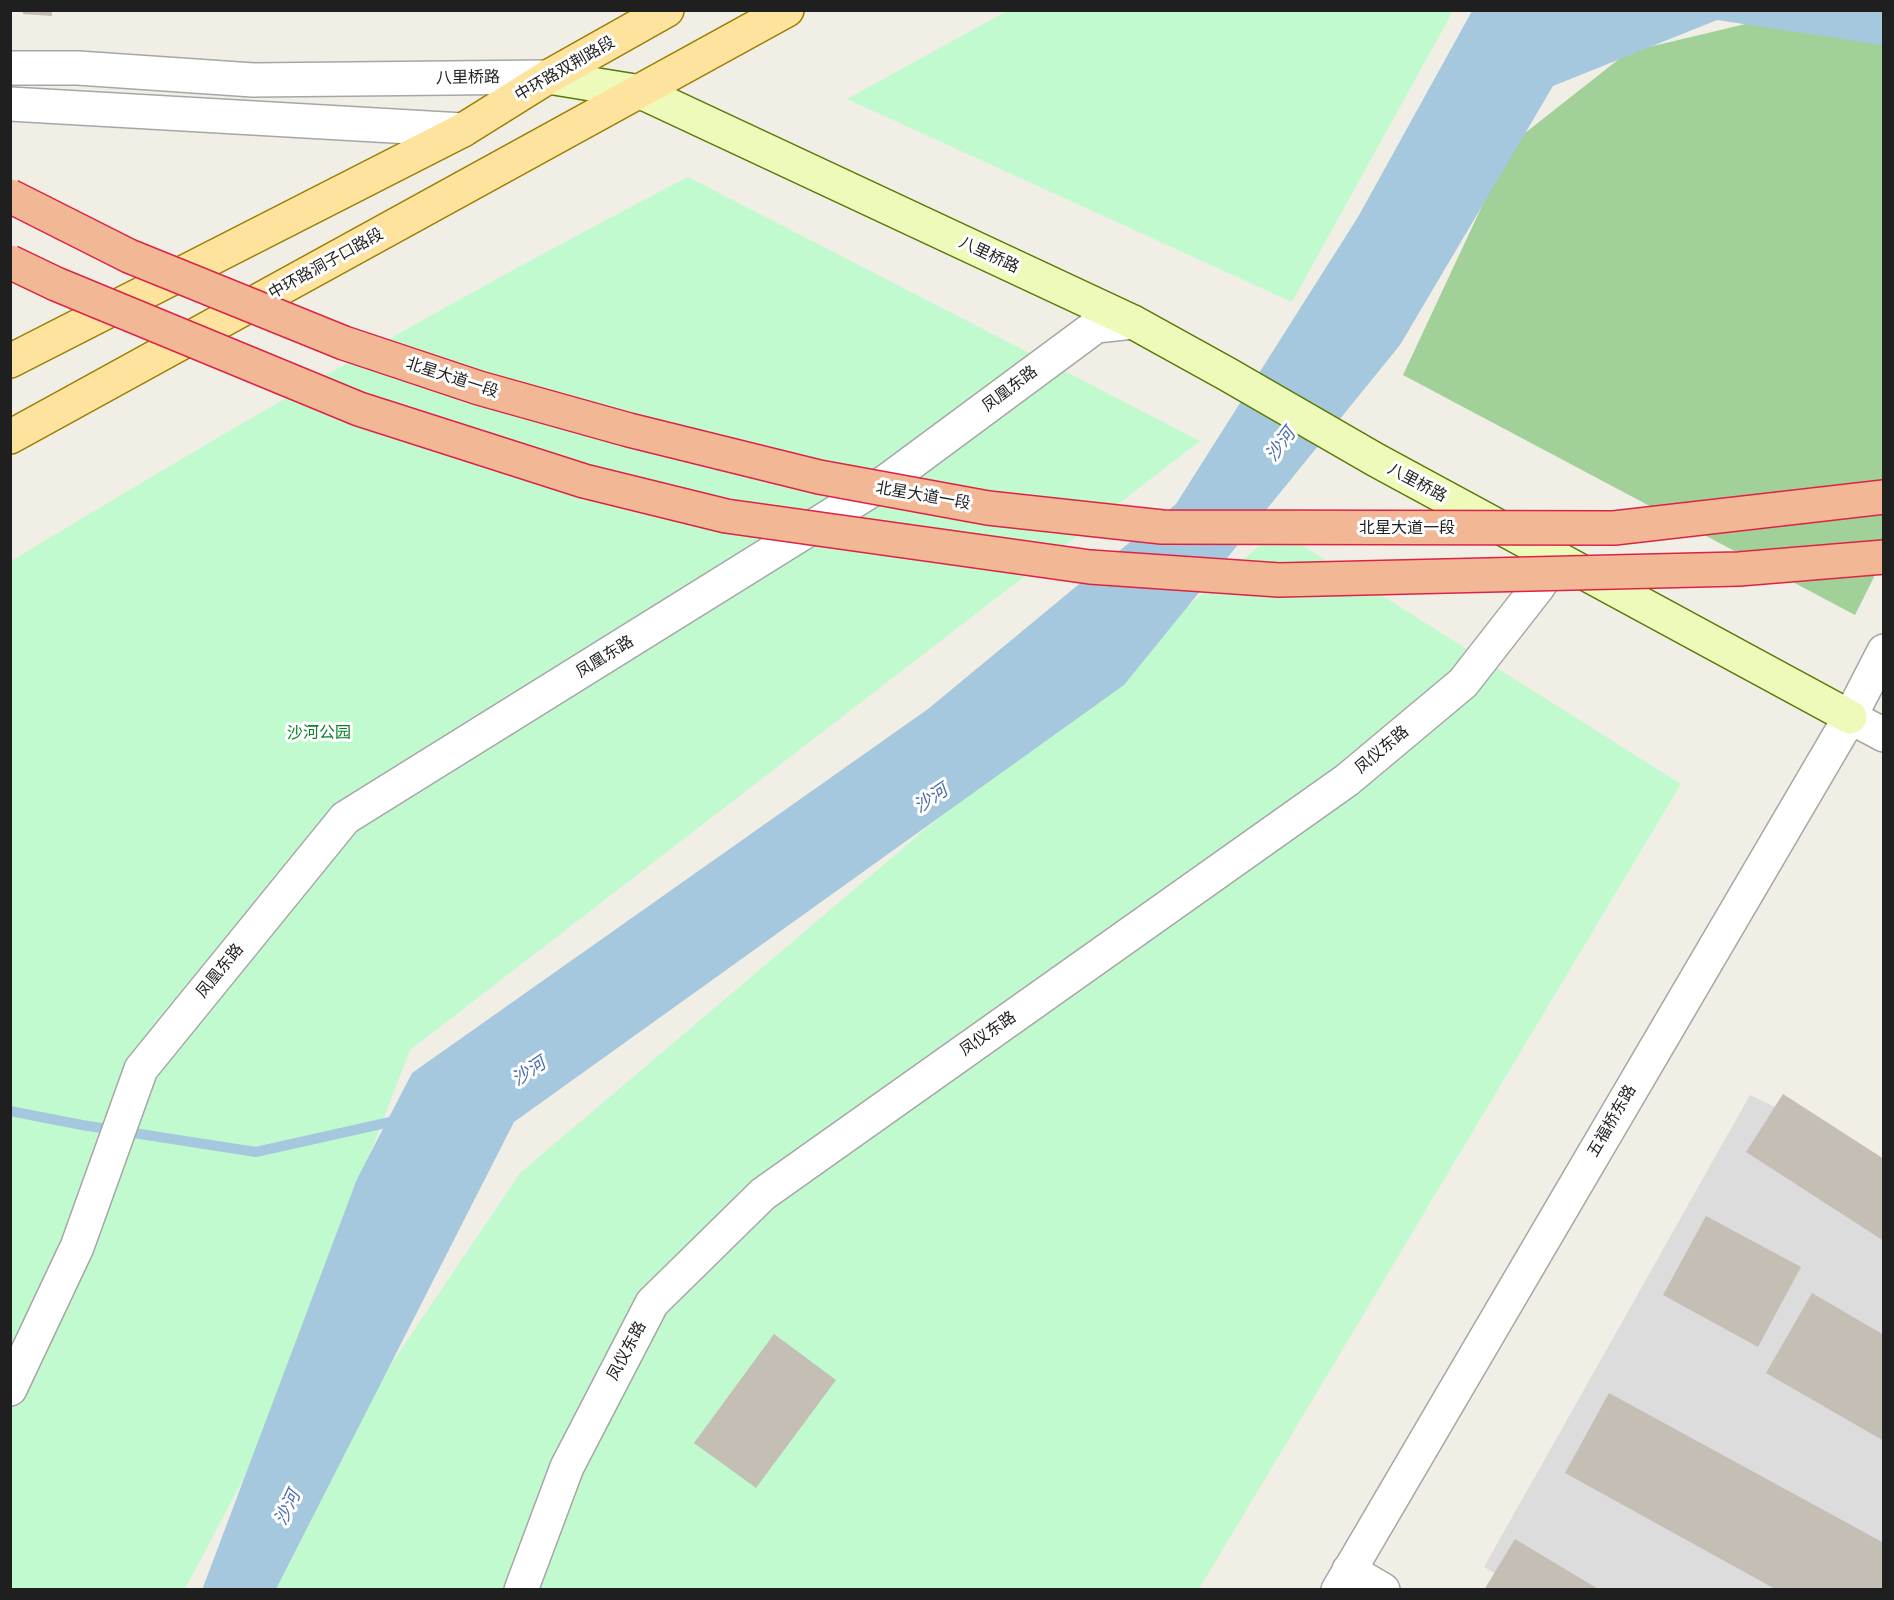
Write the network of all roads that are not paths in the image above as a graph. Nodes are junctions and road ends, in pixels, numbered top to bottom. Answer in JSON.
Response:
{"nodes":[{"id":1,"x":668,"y":10,"type":"edge"},
{"id":2,"x":788,"y":10,"type":"edge"},
{"id":3,"x":10,"y":68,"type":"edge"},
{"id":4,"x":548,"y":77,"type":"junction"},
{"id":5,"x":641,"y":92,"type":"junction"},
{"id":6,"x":10,"y":104,"type":"edge"},
{"id":7,"x":463,"y":130,"type":"junction"},
{"id":8,"x":10,"y":196,"type":"edge"},
{"id":9,"x":10,"y":262,"type":"edge"},
{"id":10,"x":1133,"y":322,"type":"junction"},
{"id":11,"x":10,"y":361,"type":"edge"},
{"id":12,"x":10,"y":436,"type":"edge"},
{"id":13,"x":1884,"y":497,"type":"edge"},
{"id":14,"x":1884,"y":557,"type":"edge"},
{"id":15,"x":1557,"y":558,"type":"junction"},
{"id":16,"x":1884,"y":651,"type":"edge"},
{"id":17,"x":1850,"y":717,"type":"junction"},
{"id":18,"x":1884,"y":735,"type":"edge"},
{"id":19,"x":10,"y":1389,"type":"edge"},
{"id":20,"x":1343,"y":1580,"type":"edge"},
{"id":21,"x":521,"y":1590,"type":"edge"},
{"id":22,"x":1383,"y":1590,"type":"edge"}],
"edges":[{"from":1,"to":4,"type":"main road","name":"中环路双荆路段"},
{"from":2,"to":5,"type":"main road"},
{"from":3,"to":4,"type":"street","name":"八里桥路"},
{"from":4,"to":5,"type":"main road","name":"八里桥路"},
{"from":4,"to":7,"type":"main road","name":"中环路双荆路段"},
{"from":5,"to":10,"type":"main road","name":"八里桥路"},
{"from":5,"to":12,"type":"main road","name":"中环路洞子口路段"},
{"from":6,"to":7,"type":"street"},
{"from":7,"to":11,"type":"main road"},
{"from":8,"to":13,"type":"highway","name":"北星大道一段","bridge":true},
{"from":9,"to":14,"type":"highway","bridge":true},
{"from":10,"to":15,"type":"main road","name":"八里桥路"},
{"from":10,"to":19,"type":"street","name":"凤凰东路"},
{"from":15,"to":17,"type":"main road","name":"八里桥路"},
{"from":15,"to":21,"type":"street","name":"凤仪东路"},
{"from":16,"to":17,"type":"street","name":"五福桥东路"},
{"from":17,"to":18,"type":"street","name":"八里桥路"},
{"from":17,"to":20,"type":"street","name":"五福桥东路"},
{"from":20,"to":22,"type":"street"}]}
